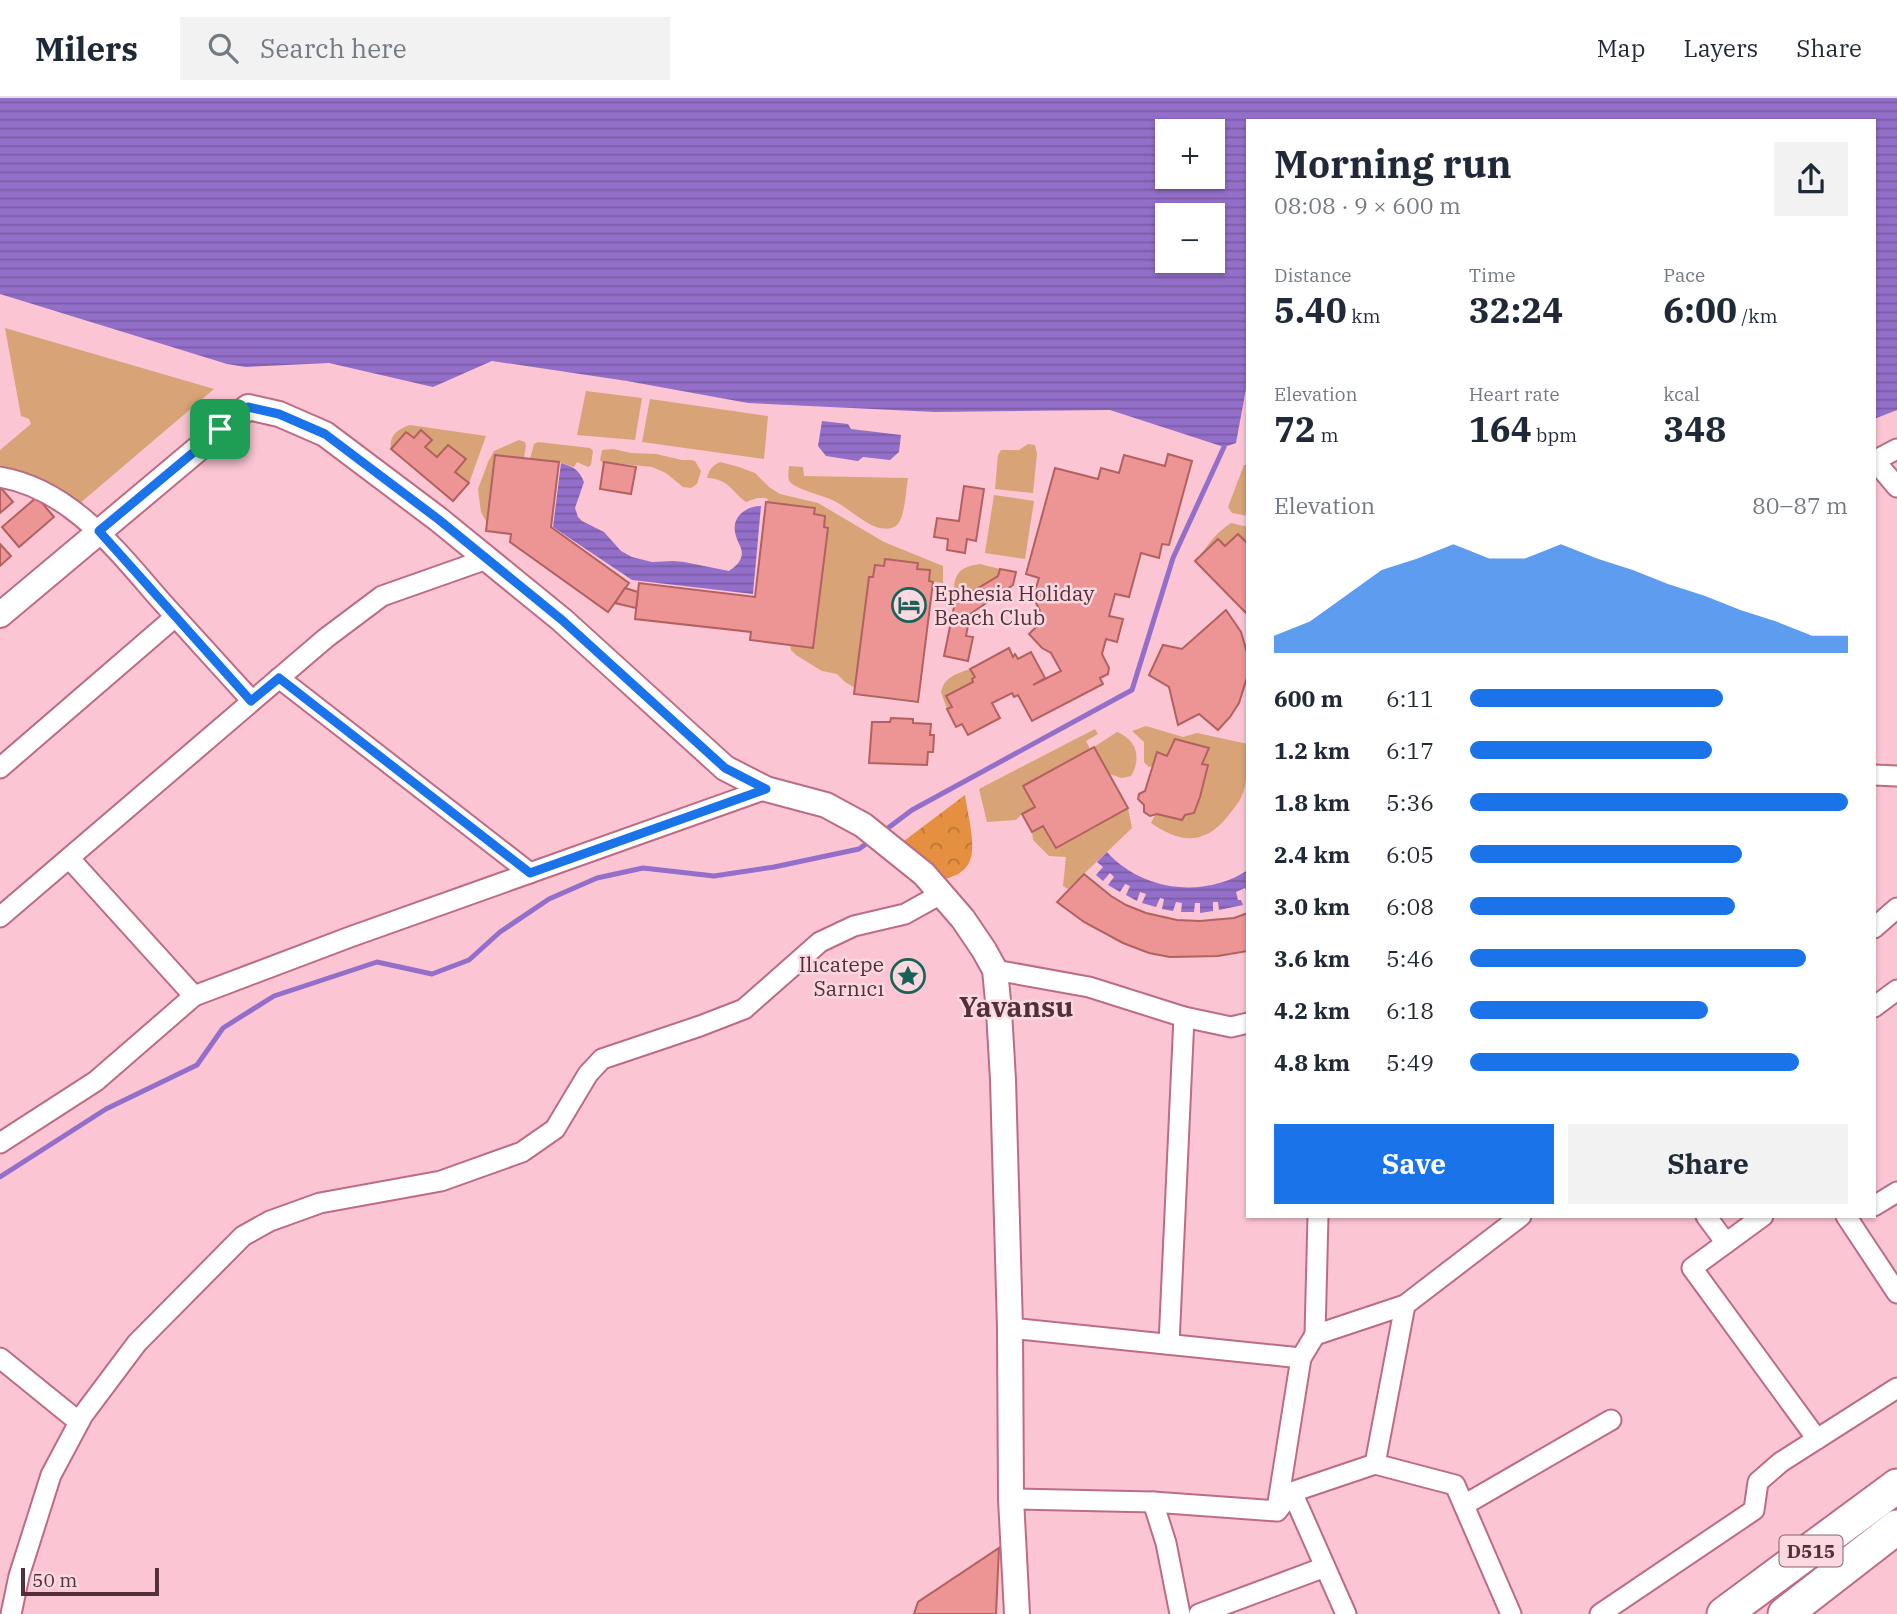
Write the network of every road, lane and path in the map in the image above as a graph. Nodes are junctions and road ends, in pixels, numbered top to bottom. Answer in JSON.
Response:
{"nodes":[{"id":1,"x":1897,"y":449,"type":"edge"},
{"id":2,"x":1876,"y":460,"type":"edge"},
{"id":3,"x":1876,"y":462,"type":"edge"},
{"id":4,"x":0,"y":477,"type":"edge"},
{"id":5,"x":1897,"y":487,"type":"edge"},
{"id":6,"x":99,"y":531,"type":"junction"},
{"id":7,"x":487,"y":559,"type":"junction"},
{"id":8,"x":0,"y":615,"type":"edge"},
{"id":9,"x":175,"y":617,"type":"junction"},
{"id":10,"x":279,"y":678,"type":"junction"},
{"id":11,"x":251,"y":701,"type":"junction"},
{"id":12,"x":0,"y":768,"type":"edge"},
{"id":13,"x":1876,"y":775,"type":"edge"},
{"id":14,"x":1897,"y":776,"type":"edge"},
{"id":15,"x":766,"y":789,"type":"junction"},
{"id":16,"x":69,"y":858,"type":"junction"},
{"id":17,"x":530,"y":873,"type":"junction"},
{"id":18,"x":941,"y":894,"type":"junction"},
{"id":19,"x":1897,"y":908,"type":"edge"},
{"id":20,"x":0,"y":917,"type":"edge"},
{"id":21,"x":1876,"y":926,"type":"edge"},
{"id":22,"x":995,"y":970,"type":"junction"},
{"id":23,"x":1897,"y":990,"type":"edge"},
{"id":24,"x":194,"y":996,"type":"junction"},
{"id":25,"x":1876,"y":1006,"type":"edge"},
{"id":26,"x":1184,"y":1017,"type":"junction"},
{"id":27,"x":1246,"y":1023,"type":"edge"},
{"id":28,"x":0,"y":1143,"type":"edge"},
{"id":29,"x":1897,"y":1192,"type":"edge"},
{"id":30,"x":1876,"y":1205,"type":"edge"},
{"id":31,"x":1318,"y":1218,"type":"edge"},
{"id":32,"x":1518,"y":1218,"type":"edge"},
{"id":33,"x":1707,"y":1218,"type":"edge"},
{"id":34,"x":1760,"y":1218,"type":"edge"},
{"id":35,"x":1852,"y":1218,"type":"edge"},
{"id":36,"x":1726,"y":1243,"type":"junction"},
{"id":37,"x":1897,"y":1293,"type":"edge"},
{"id":38,"x":1405,"y":1305,"type":"junction"},
{"id":39,"x":1010,"y":1328,"type":"junction"},
{"id":40,"x":1315,"y":1335,"type":"junction"},
{"id":41,"x":1169,"y":1344,"type":"junction"},
{"id":42,"x":0,"y":1358,"type":"edge"},
{"id":43,"x":1301,"y":1358,"type":"junction"},
{"id":44,"x":1897,"y":1388,"type":"edge"},
{"id":45,"x":1611,"y":1420,"type":"dead end"},
{"id":46,"x":79,"y":1422,"type":"junction"},
{"id":47,"x":1817,"y":1439,"type":"junction"},
{"id":48,"x":1375,"y":1464,"type":"junction"},
{"id":49,"x":1897,"y":1486,"type":"edge"},
{"id":50,"x":1292,"y":1492,"type":"junction"},
{"id":51,"x":1011,"y":1499,"type":"junction"},
{"id":52,"x":1153,"y":1502,"type":"junction"},
{"id":53,"x":1464,"y":1505,"type":"junction"},
{"id":54,"x":1277,"y":1511,"type":"junction"},
{"id":55,"x":1897,"y":1527,"type":"edge"},
{"id":56,"x":1325,"y":1567,"type":"junction"},
{"id":57,"x":11,"y":1614,"type":"edge"},
{"id":58,"x":1017,"y":1614,"type":"edge"},
{"id":59,"x":1180,"y":1614,"type":"edge"},
{"id":60,"x":1199,"y":1614,"type":"edge"},
{"id":61,"x":1346,"y":1614,"type":"edge"},
{"id":62,"x":1511,"y":1614,"type":"edge"},
{"id":63,"x":1601,"y":1614,"type":"edge"},
{"id":64,"x":1724,"y":1614,"type":"edge"},
{"id":65,"x":1786,"y":1614,"type":"edge"}],
"edges":[{"from":1,"to":2,"type":"street"},
{"from":3,"to":5,"type":"street"},
{"from":4,"to":6,"type":"street"},
{"from":6,"to":7,"type":"street"},
{"from":6,"to":8,"type":"street"},
{"from":6,"to":9,"type":"street"},
{"from":7,"to":10,"type":"street"},
{"from":7,"to":15,"type":"street"},
{"from":9,"to":11,"type":"street"},
{"from":9,"to":12,"type":"street"},
{"from":10,"to":11,"type":"street"},
{"from":10,"to":17,"type":"street"},
{"from":11,"to":16,"type":"street"},
{"from":13,"to":14,"type":"street"},
{"from":15,"to":17,"type":"street"},
{"from":15,"to":18,"type":"street"},
{"from":16,"to":20,"type":"street"},
{"from":16,"to":24,"type":"street"},
{"from":17,"to":24,"type":"street"},
{"from":18,"to":22,"type":"street"},
{"from":18,"to":46,"type":"street"},
{"from":19,"to":21,"type":"street"},
{"from":22,"to":26,"type":"street"},
{"from":22,"to":39,"type":"street"},
{"from":23,"to":25,"type":"street"},
{"from":24,"to":28,"type":"street"},
{"from":26,"to":27,"type":"street"},
{"from":26,"to":41,"type":"street"},
{"from":29,"to":30,"type":"street"},
{"from":31,"to":40,"type":"street"},
{"from":32,"to":38,"type":"street"},
{"from":33,"to":36,"type":"street"},
{"from":34,"to":36,"type":"street"},
{"from":35,"to":37,"type":"street"},
{"from":36,"to":47,"type":"street"},
{"from":38,"to":40,"type":"street"},
{"from":38,"to":48,"type":"street"},
{"from":39,"to":41,"type":"street"},
{"from":39,"to":51,"type":"street"},
{"from":40,"to":43,"type":"street"},
{"from":41,"to":43,"type":"street"},
{"from":42,"to":46,"type":"street"},
{"from":43,"to":54,"type":"street"},
{"from":44,"to":47,"type":"street"},
{"from":45,"to":53,"type":"street"},
{"from":46,"to":57,"type":"street"},
{"from":47,"to":63,"type":"street"},
{"from":48,"to":50,"type":"street"},
{"from":48,"to":53,"type":"street"},
{"from":49,"to":64,"type":"highway","number":"D515"},
{"from":50,"to":54,"type":"street"},
{"from":50,"to":56,"type":"street"},
{"from":51,"to":52,"type":"street"},
{"from":51,"to":58,"type":"street"},
{"from":52,"to":54,"type":"street"},
{"from":52,"to":59,"type":"street"},
{"from":53,"to":62,"type":"street"},
{"from":55,"to":65,"type":"highway","number":"D515"},
{"from":56,"to":60,"type":"street"},
{"from":56,"to":61,"type":"street"}]}
